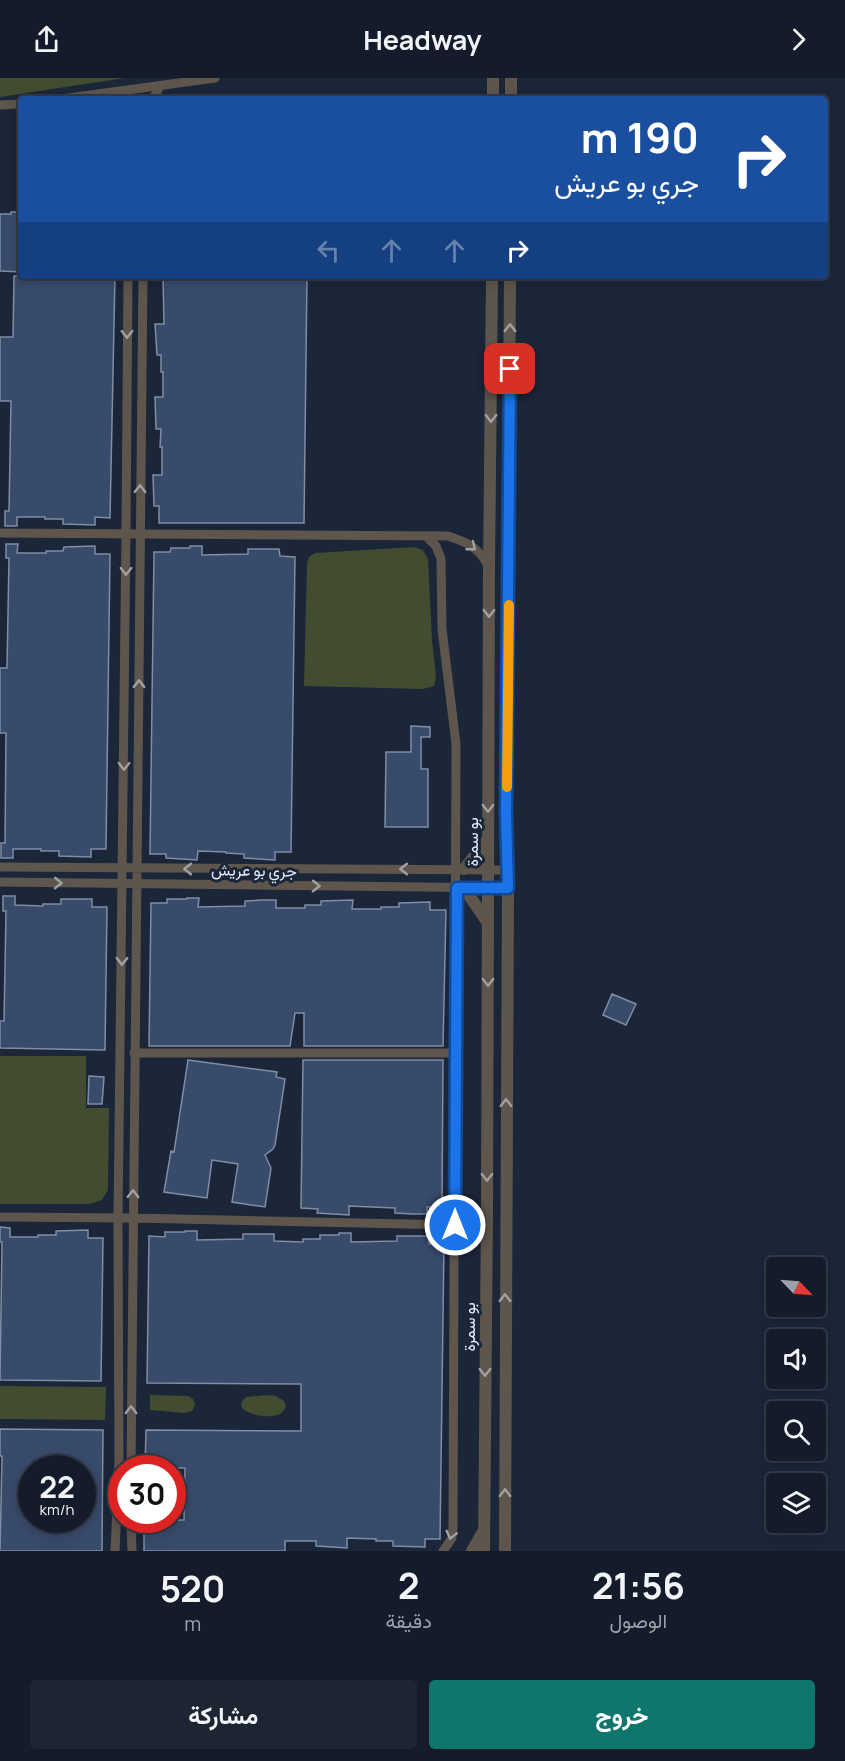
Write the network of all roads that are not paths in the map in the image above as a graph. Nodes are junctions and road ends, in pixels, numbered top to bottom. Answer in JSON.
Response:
{"nodes":[{"id":1,"x":215,"y":78,"type":"edge"},
{"id":2,"x":486,"y":78,"type":"edge"},
{"id":3,"x":493,"y":78,"type":"edge"},
{"id":4,"x":511,"y":78,"type":"edge"},
{"id":5,"x":160,"y":86,"type":"junction"},
{"id":6,"x":111,"y":96,"type":"edge"},
{"id":7,"x":155,"y":96,"type":"edge"},
{"id":8,"x":493,"y":96,"type":"edge"},
{"id":9,"x":493,"y":96,"type":"edge"},
{"id":10,"x":511,"y":96,"type":"edge"},
{"id":11,"x":18,"y":104,"type":"edge"},
{"id":12,"x":1,"y":106,"type":"edge"},
{"id":13,"x":128,"y":279,"type":"edge"},
{"id":14,"x":142,"y":279,"type":"edge"},
{"id":15,"x":492,"y":279,"type":"edge"},
{"id":16,"x":510,"y":279,"type":"edge"},
{"id":17,"x":0,"y":532,"type":"edge"},
{"id":18,"x":126,"y":533,"type":"junction"},
{"id":19,"x":140,"y":533,"type":"junction"},
{"id":20,"x":426,"y":536,"type":"junction"},
{"id":21,"x":489,"y":568,"type":"junction"},
{"id":22,"x":488,"y":839,"type":"junction"},
{"id":23,"x":0,"y":867,"type":"edge"},
{"id":24,"x":123,"y":868,"type":"junction"},
{"id":25,"x":136,"y":869,"type":"junction"},
{"id":26,"x":460,"y":869,"type":"junction"},
{"id":27,"x":489,"y":870,"type":"junction"},
{"id":28,"x":508,"y":870,"type":"junction"},
{"id":29,"x":0,"y":882,"type":"edge"},
{"id":30,"x":123,"y":883,"type":"junction"},
{"id":31,"x":136,"y":884,"type":"junction"},
{"id":32,"x":460,"y":888,"type":"junction"},
{"id":33,"x":488,"y":888,"type":"junction"},
{"id":34,"x":508,"y":888,"type":"junction"},
{"id":35,"x":488,"y":924,"type":"junction"},
{"id":36,"x":135,"y":1053,"type":"junction"},
{"id":37,"x":456,"y":1053,"type":"junction"},
{"id":38,"x":0,"y":1217,"type":"edge"},
{"id":39,"x":133,"y":1218,"type":"junction"},
{"id":40,"x":118,"y":1219,"type":"junction"},
{"id":41,"x":459,"y":1226,"type":"junction"},
{"id":42,"x":131,"y":1455,"type":"edge"},
{"id":43,"x":484,"y":1531,"type":"junction"},
{"id":44,"x":131,"y":1533,"type":"edge"},
{"id":45,"x":115,"y":1551,"type":"edge"},
{"id":46,"x":132,"y":1551,"type":"edge"},
{"id":47,"x":443,"y":1551,"type":"edge"},
{"id":48,"x":472,"y":1551,"type":"edge"},
{"id":49,"x":484,"y":1551,"type":"edge"},
{"id":50,"x":505,"y":1551,"type":"edge"}],
"edges":[{"from":1,"to":5,"type":"street"},
{"from":2,"to":8,"type":"street"},
{"from":3,"to":9,"type":"street"},
{"from":4,"to":10,"type":"street"},
{"from":5,"to":6,"type":"street"},
{"from":5,"to":7,"type":"street"},
{"from":11,"to":12,"type":"street"},
{"from":13,"to":18,"type":"street","one_way":true},
{"from":19,"to":14,"type":"street","one_way":true},
{"from":15,"to":21,"type":"street","name":"بو سمرة","one_way":true},
{"from":28,"to":16,"type":"street","name":"بو سمرة","one_way":true},
{"from":17,"to":18,"type":"street"},
{"from":18,"to":19,"type":"street"},
{"from":18,"to":24,"type":"street","one_way":true},
{"from":19,"to":20,"type":"street"},
{"from":25,"to":19,"type":"street","one_way":true},
{"from":20,"to":21,"type":"street","one_way":true},
{"from":20,"to":26,"type":"street"},
{"from":21,"to":22,"type":"street","name":"بو سمرة","one_way":true},
{"from":22,"to":26,"type":"street"},
{"from":22,"to":27,"type":"street","name":"بو سمرة"},
{"from":23,"to":24,"type":"street","name":"جري بو عريش"},
{"from":24,"to":25,"type":"street","name":"جري بو عريش"},
{"from":24,"to":30,"type":"street"},
{"from":26,"to":25,"type":"street","name":"جري بو عريش","one_way":true},
{"from":25,"to":31,"type":"street"},
{"from":26,"to":27,"type":"street","name":"جري بو عريش"},
{"from":26,"to":32,"type":"street"},
{"from":27,"to":28,"type":"street","name":"جري بو عريش"},
{"from":27,"to":33,"type":"street","name":"بو سمرة"},
{"from":28,"to":34,"type":"street","name":"بو سمرة"},
{"from":29,"to":30,"type":"street","name":"جري بو عريش","one_way":true},
{"from":30,"to":31,"type":"street","name":"جري بو عريش"},
{"from":30,"to":40,"type":"street","one_way":true},
{"from":31,"to":32,"type":"street","name":"جري بو عريش","one_way":true},
{"from":31,"to":36,"type":"street"},
{"from":32,"to":33,"type":"street","name":"جري بو عريش"},
{"from":32,"to":35,"type":"street"},
{"from":32,"to":37,"type":"street"},
{"from":33,"to":34,"type":"street","name":"جري بو عريش"},
{"from":33,"to":35,"type":"street","name":"بو سمرة"},
{"from":50,"to":34,"type":"street","name":"بو سمرة","one_way":true},
{"from":35,"to":43,"type":"street","name":"بو سمرة","one_way":true},
{"from":36,"to":37,"type":"street"},
{"from":39,"to":36,"type":"street","one_way":true},
{"from":37,"to":41,"type":"street"},
{"from":38,"to":40,"type":"street"},
{"from":39,"to":40,"type":"street"},
{"from":39,"to":41,"type":"street"},
{"from":42,"to":39,"type":"street","one_way":true},
{"from":40,"to":45,"type":"street"},
{"from":41,"to":47,"type":"street","one_way":true},
{"from":43,"to":48,"type":"street"},
{"from":43,"to":49,"type":"street","name":"بو سمرة"},
{"from":44,"to":46,"type":"street"}]}
